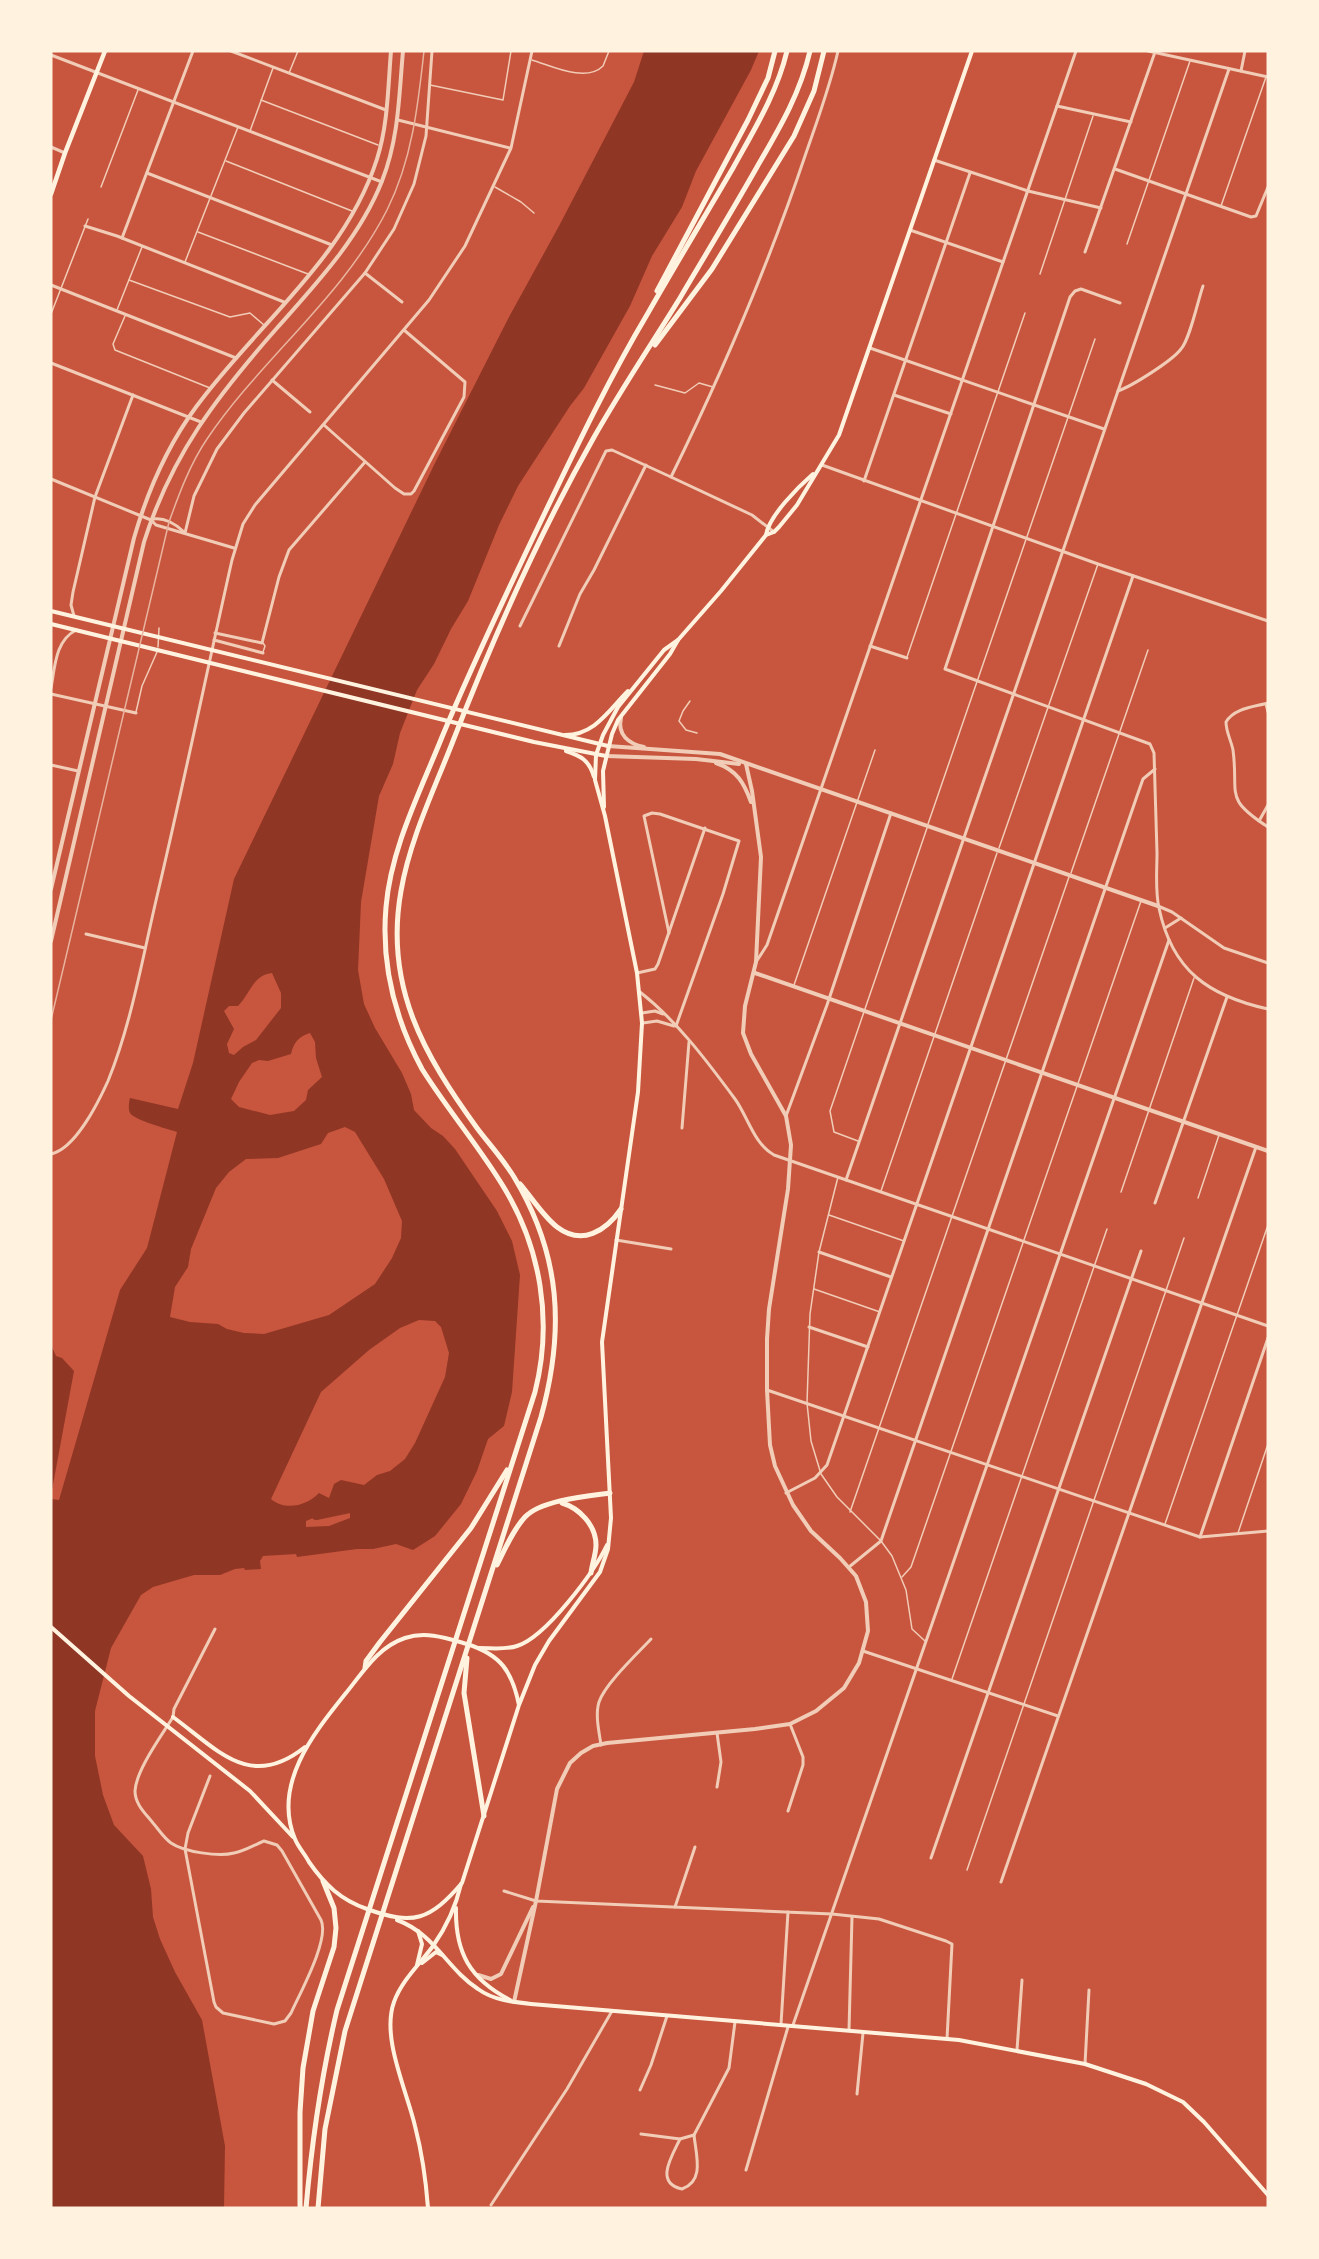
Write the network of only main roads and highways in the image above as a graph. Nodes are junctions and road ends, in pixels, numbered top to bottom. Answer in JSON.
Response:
{"nodes":[{"id":1,"x":105,"y":51,"type":"edge"},
{"id":2,"x":775,"y":51,"type":"edge"},
{"id":3,"x":787,"y":51,"type":"edge"},
{"id":4,"x":810,"y":51,"type":"edge"},
{"id":5,"x":824,"y":51,"type":"edge"},
{"id":6,"x":972,"y":51,"type":"edge"},
{"id":7,"x":51,"y":194,"type":"edge"},
{"id":8,"x":647,"y":314,"type":"junction"},
{"id":9,"x":636,"y":370,"type":"junction"},
{"id":10,"x":816,"y":472,"type":"junction"},
{"id":11,"x":766,"y":535,"type":"junction"},
{"id":12,"x":51,"y":611,"type":"edge"},
{"id":13,"x":51,"y":624,"type":"edge"},
{"id":14,"x":678,"y":640,"type":"junction"},
{"id":15,"x":639,"y":680,"type":"junction"},
{"id":16,"x":558,"y":734,"type":"junction"},
{"id":17,"x":599,"y":744,"type":"junction"},
{"id":18,"x":551,"y":746,"type":"junction"},
{"id":19,"x":608,"y":746,"type":"junction"},
{"id":20,"x":596,"y":755,"type":"junction"},
{"id":21,"x":606,"y":756,"type":"junction"},
{"id":22,"x":595,"y":780,"type":"junction"},
{"id":23,"x":605,"y":816,"type":"junction"},
{"id":24,"x":514,"y":1177,"type":"junction"},
{"id":25,"x":621,"y":1209,"type":"junction"},
{"id":26,"x":513,"y":1461,"type":"junction"},
{"id":27,"x":610,"y":1493,"type":"junction"},
{"id":28,"x":557,"y":1503,"type":"junction"},
{"id":29,"x":609,"y":1539,"type":"junction"},
{"id":30,"x":591,"y":1572,"type":"junction"},
{"id":31,"x":489,"y":1583,"type":"junction"},
{"id":32,"x":51,"y":1627,"type":"edge"},
{"id":33,"x":471,"y":1638,"type":"junction"},
{"id":34,"x":479,"y":1648,"type":"junction"},
{"id":35,"x":365,"y":1668,"type":"junction"},
{"id":36,"x":519,"y":1705,"type":"junction"},
{"id":37,"x":173,"y":1717,"type":"road end"},
{"id":38,"x":308,"y":1745,"type":"junction"},
{"id":39,"x":484,"y":1816,"type":"junction"},
{"id":40,"x":295,"y":1840,"type":"junction"},
{"id":41,"x":323,"y":1881,"type":"junction"},
{"id":42,"x":462,"y":1883,"type":"junction"},
{"id":43,"x":456,"y":1905,"type":"junction"},
{"id":44,"x":391,"y":1918,"type":"junction"},
{"id":45,"x":418,"y":1931,"type":"junction"},
{"id":46,"x":435,"y":1944,"type":"junction"},
{"id":47,"x":446,"y":1957,"type":"junction"},
{"id":48,"x":416,"y":1967,"type":"junction"},
{"id":49,"x":514,"y":2002,"type":"junction"},
{"id":50,"x":1268,"y":2195,"type":"edge"},
{"id":51,"x":300,"y":2208,"type":"edge"},
{"id":52,"x":306,"y":2208,"type":"edge"},
{"id":53,"x":318,"y":2208,"type":"edge"},
{"id":54,"x":428,"y":2208,"type":"edge"}],
"edges":[{"from":1,"to":7,"type":"main road"},
{"from":2,"to":8,"type":"highway"},
{"from":3,"to":8,"type":"highway"},
{"from":4,"to":9,"type":"highway"},
{"from":5,"to":9,"type":"highway"},
{"from":6,"to":10,"type":"main road"},
{"from":8,"to":26,"type":"highway"},
{"from":9,"to":24,"type":"highway"},
{"from":10,"to":11,"type":"main road"},
{"from":10,"to":11,"type":"main road"},
{"from":11,"to":14,"type":"main road"},
{"from":12,"to":16,"type":"main road"},
{"from":13,"to":18,"type":"main road"},
{"from":14,"to":15,"type":"main road"},
{"from":14,"to":19,"type":"main road"},
{"from":15,"to":16,"type":"main road"},
{"from":15,"to":17,"type":"main road"},
{"from":16,"to":17,"type":"main road"},
{"from":17,"to":19,"type":"main road"},
{"from":17,"to":20,"type":"main road"},
{"from":18,"to":20,"type":"main road"},
{"from":18,"to":22,"type":"main road"},
{"from":19,"to":21,"type":"main road"},
{"from":20,"to":21,"type":"main road"},
{"from":20,"to":22,"type":"main road"},
{"from":21,"to":23,"type":"main road"},
{"from":22,"to":23,"type":"main road"},
{"from":23,"to":25,"type":"main road"},
{"from":24,"to":25,"type":"highway"},
{"from":24,"to":31,"type":"highway"},
{"from":25,"to":27,"type":"main road"},
{"from":26,"to":35,"type":"highway"},
{"from":26,"to":52,"type":"highway"},
{"from":27,"to":28,"type":"highway"},
{"from":27,"to":29,"type":"main road"},
{"from":28,"to":30,"type":"highway"},
{"from":28,"to":31,"type":"highway"},
{"from":29,"to":30,"type":"main road"},
{"from":29,"to":36,"type":"main road"},
{"from":30,"to":34,"type":"main road"},
{"from":31,"to":33,"type":"highway"},
{"from":32,"to":40,"type":"main road"},
{"from":33,"to":39,"type":"highway"},
{"from":33,"to":53,"type":"highway"},
{"from":34,"to":35,"type":"main road"},
{"from":34,"to":36,"type":"main road"},
{"from":35,"to":38,"type":"main road"},
{"from":36,"to":39,"type":"main road"},
{"from":37,"to":38,"type":"main road"},
{"from":38,"to":40,"type":"main road"},
{"from":39,"to":42,"type":"main road"},
{"from":40,"to":41,"type":"main road"},
{"from":41,"to":44,"type":"main road"},
{"from":41,"to":51,"type":"highway"},
{"from":42,"to":43,"type":"main road"},
{"from":42,"to":44,"type":"main road"},
{"from":43,"to":46,"type":"main road"},
{"from":43,"to":49,"type":"main road"},
{"from":44,"to":45,"type":"main road"},
{"from":45,"to":46,"type":"main road"},
{"from":45,"to":48,"type":"main road"},
{"from":46,"to":47,"type":"main road"},
{"from":46,"to":48,"type":"main road"},
{"from":47,"to":48,"type":"main road"},
{"from":47,"to":49,"type":"main road"},
{"from":48,"to":54,"type":"main road"},
{"from":49,"to":50,"type":"main road"}]}
